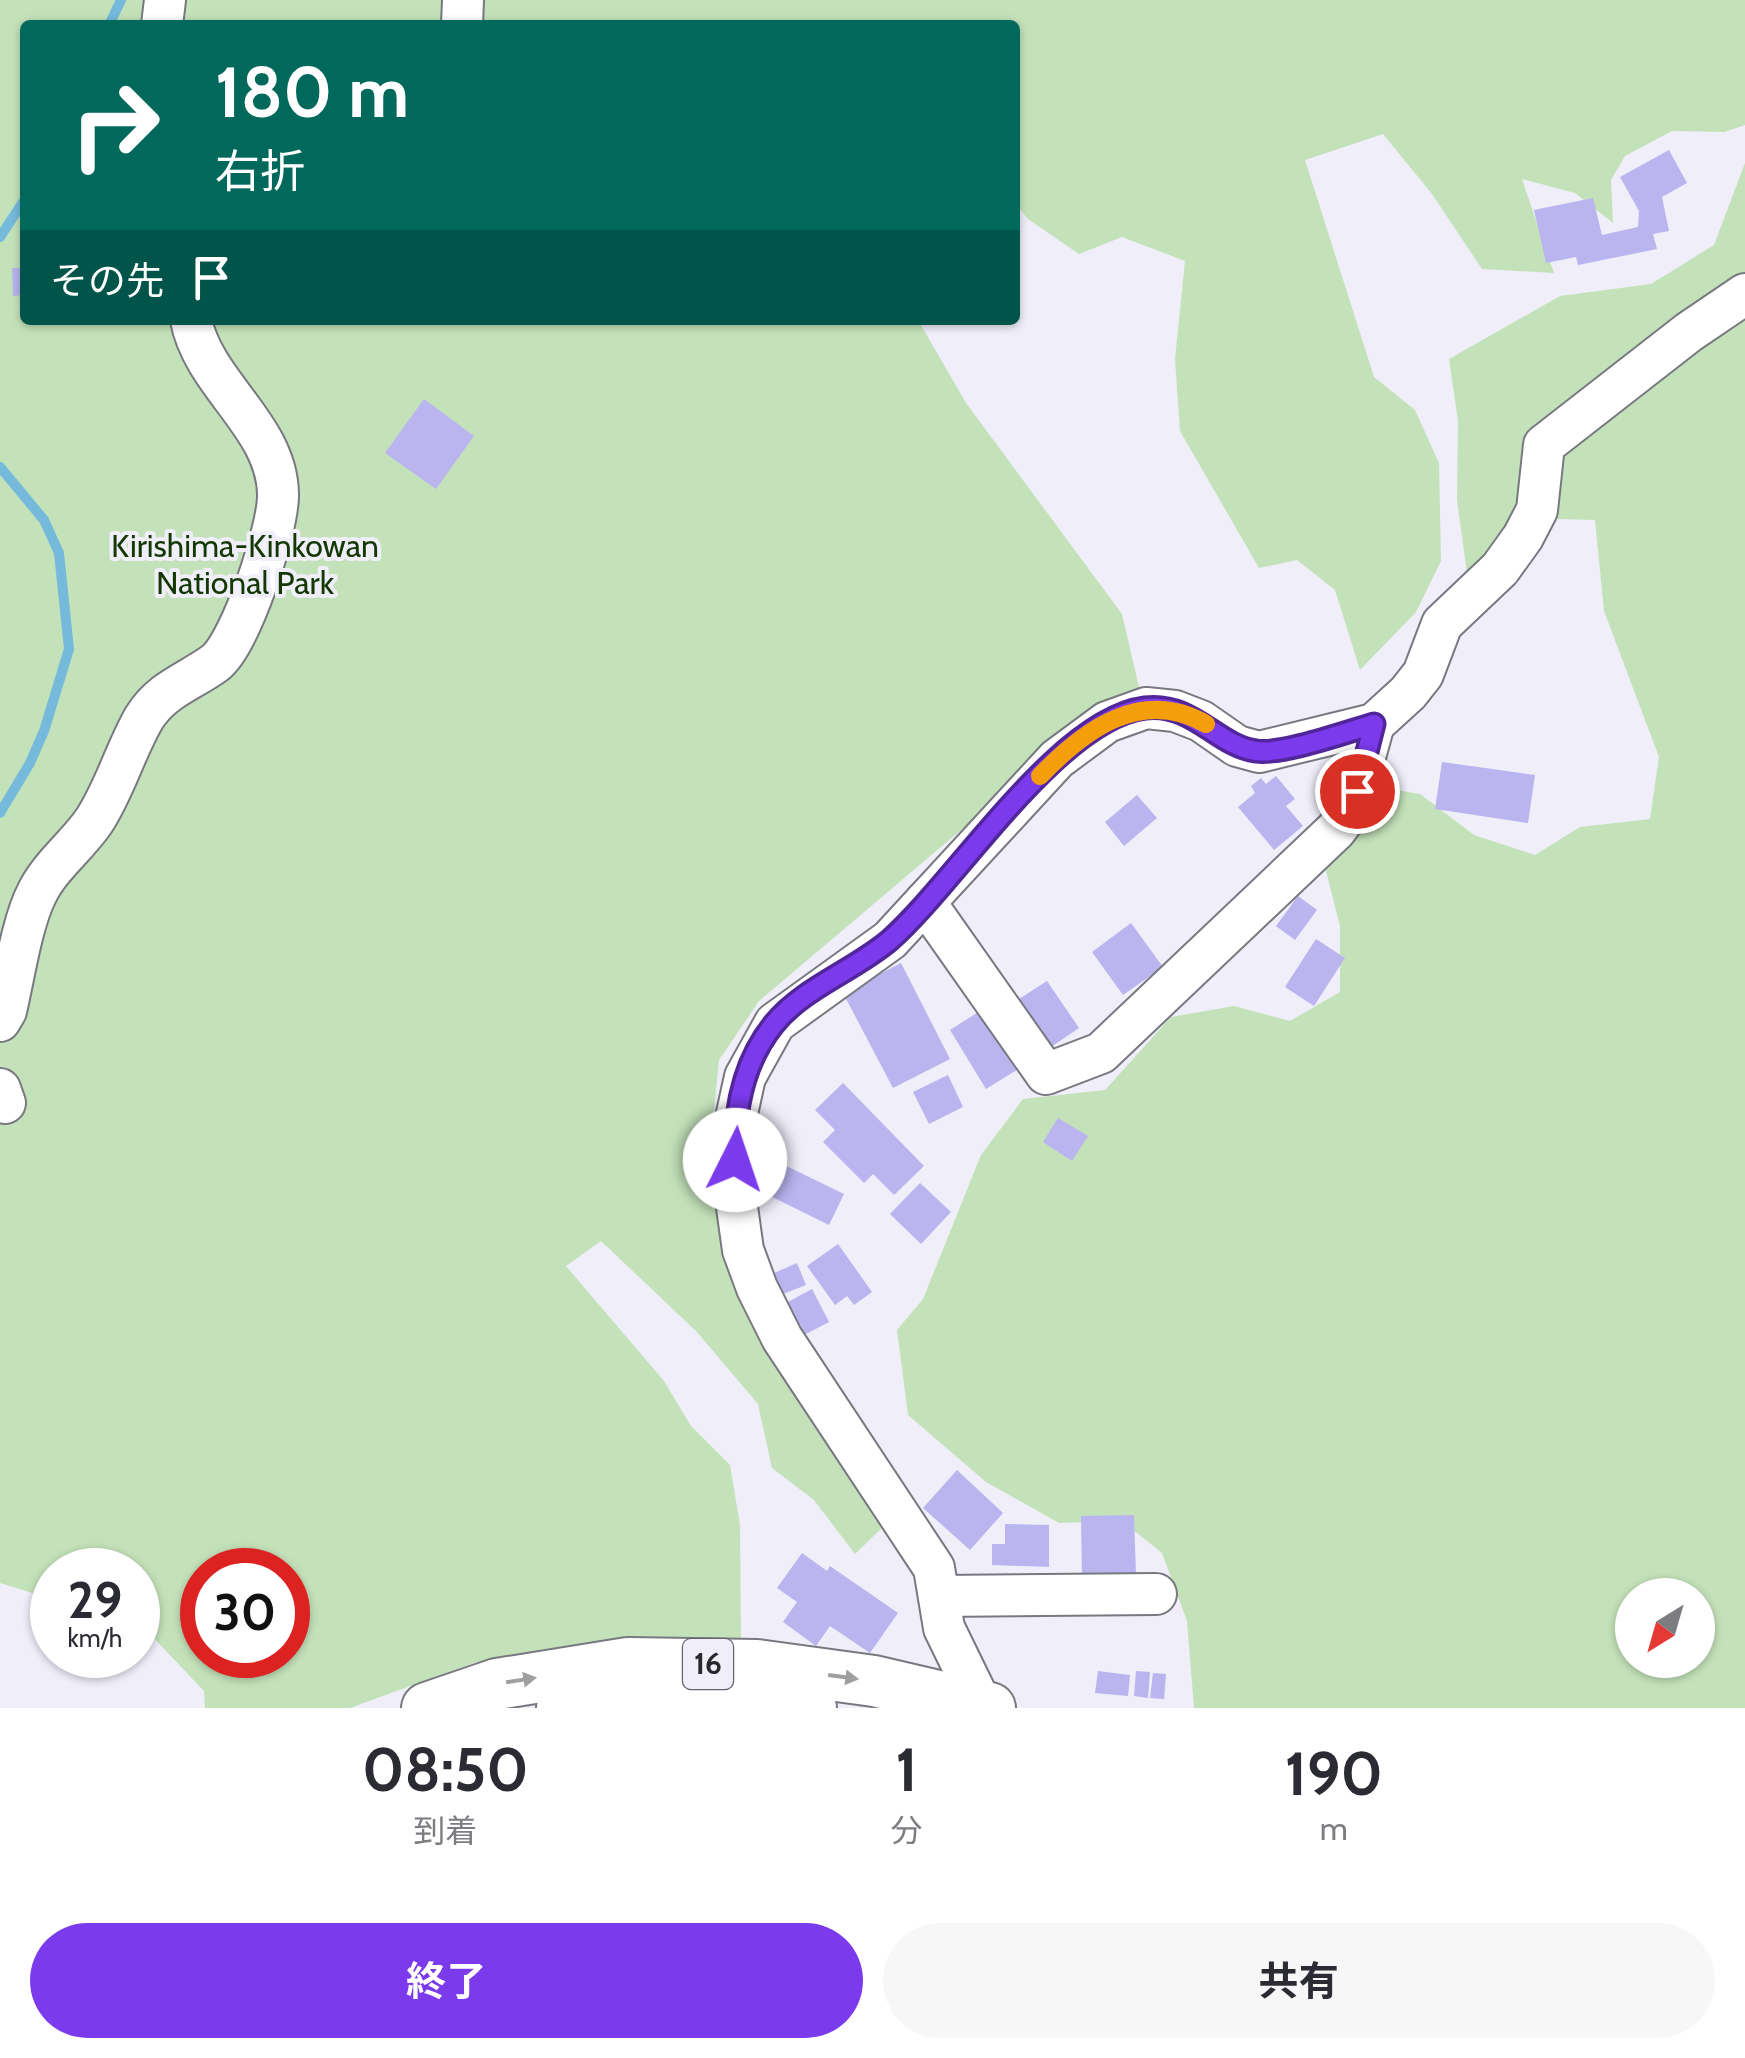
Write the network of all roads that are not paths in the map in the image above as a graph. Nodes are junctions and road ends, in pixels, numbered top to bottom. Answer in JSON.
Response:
{"nodes":[{"id":1,"x":1745,"y":294,"type":"edge"},
{"id":2,"x":192,"y":325,"type":"edge"},
{"id":3,"x":1374,"y":724,"type":"junction"},
{"id":4,"x":925,"y":902,"type":"junction"},
{"id":5,"x":0,"y":1021,"type":"edge"},
{"id":6,"x":1156,"y":1594,"type":"dead end"},
{"id":7,"x":939,"y":1596,"type":"junction"},
{"id":8,"x":986,"y":1707,"type":"edge"},
{"id":9,"x":428,"y":1708,"type":"edge"},
{"id":10,"x":562,"y":1708,"type":"edge"},
{"id":11,"x":810,"y":1708,"type":"edge"}],
"edges":[{"from":1,"to":3,"type":"street"},
{"from":2,"to":5,"type":"street"},
{"from":3,"to":4,"type":"street"},
{"from":3,"to":4,"type":"street"},
{"from":4,"to":7,"type":"street"},
{"from":6,"to":7,"type":"street"},
{"from":7,"to":8,"type":"street"},
{"from":9,"to":8,"type":"main road","number":"16","one_way":true},
{"from":10,"to":11,"type":"main road","number":"16"}]}
